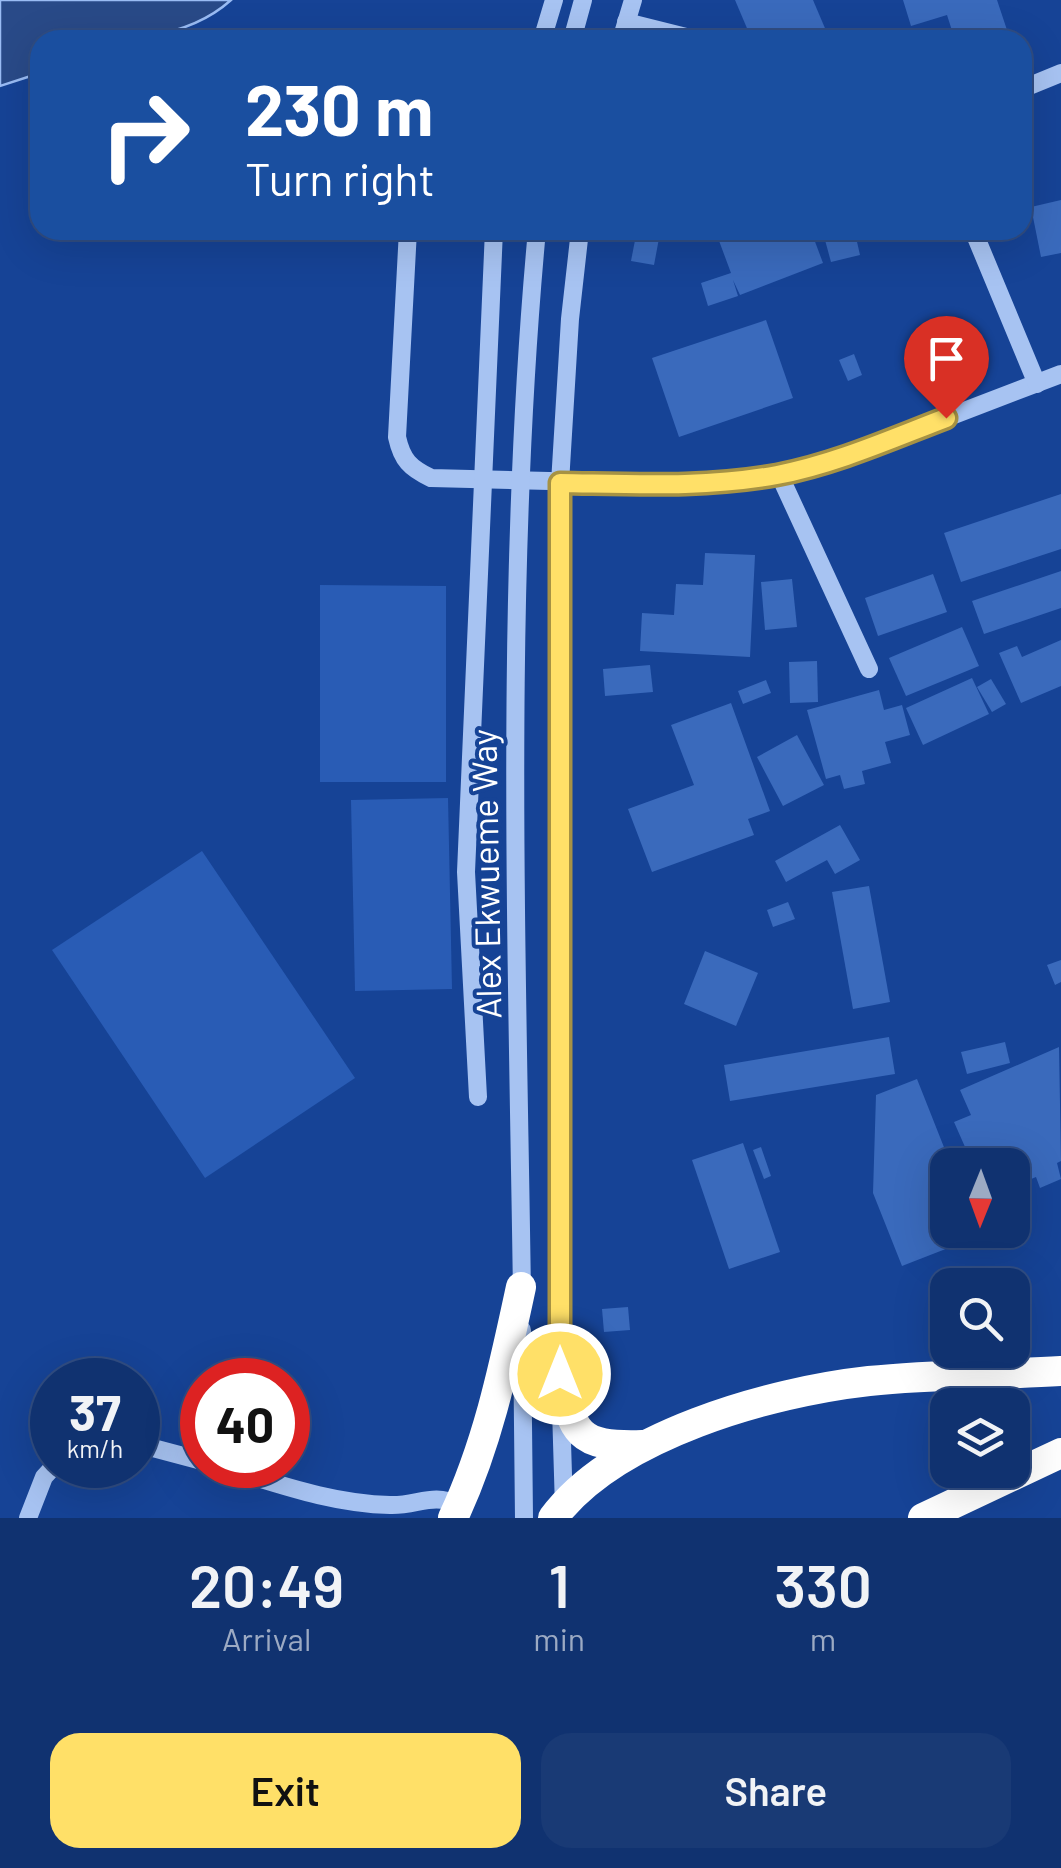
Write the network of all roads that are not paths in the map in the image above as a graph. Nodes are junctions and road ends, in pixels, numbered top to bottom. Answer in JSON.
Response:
{"nodes":[{"id":1,"x":554,"y":0,"type":"edge"},
{"id":2,"x":583,"y":0,"type":"edge"},
{"id":3,"x":633,"y":0,"type":"edge"},
{"id":4,"x":545,"y":30,"type":"edge"},
{"id":5,"x":575,"y":30,"type":"edge"},
{"id":6,"x":624,"y":30,"type":"edge"},
{"id":7,"x":1061,"y":73,"type":"edge"},
{"id":8,"x":1032,"y":85,"type":"edge"},
{"id":9,"x":407,"y":240,"type":"edge"},
{"id":10,"x":493,"y":240,"type":"edge"},
{"id":11,"x":536,"y":240,"type":"edge"},
{"id":12,"x":579,"y":240,"type":"edge"},
{"id":13,"x":977,"y":240,"type":"edge"},
{"id":14,"x":1061,"y":374,"type":"edge"},
{"id":15,"x":1037,"y":384,"type":"junction"},
{"id":16,"x":779,"y":474,"type":"junction"},
{"id":17,"x":481,"y":480,"type":"junction"},
{"id":18,"x":519,"y":482,"type":"junction"},
{"id":19,"x":560,"y":483,"type":"junction"},
{"id":20,"x":869,"y":669,"type":"dead end"},
{"id":21,"x":478,"y":1097,"type":"dead end"},
{"id":22,"x":522,"y":1287,"type":"junction"},
{"id":23,"x":1058,"y":1367,"type":"edge"},
{"id":24,"x":560,"y":1374,"type":"junction"},
{"id":25,"x":642,"y":1445,"type":"junction"},
{"id":26,"x":1061,"y":1453,"type":"edge"},
{"id":27,"x":40,"y":1488,"type":"edge"},
{"id":28,"x":280,"y":1488,"type":"edge"},
{"id":29,"x":344,"y":1511,"type":"edge"},
{"id":30,"x":456,"y":1512,"type":"edge"},
{"id":31,"x":560,"y":1513,"type":"edge"},
{"id":32,"x":28,"y":1518,"type":"edge"},
{"id":33,"x":524,"y":1518,"type":"edge"},
{"id":34,"x":923,"y":1518,"type":"edge"}],
"edges":[{"from":1,"to":4,"type":"street"},
{"from":2,"to":5,"type":"street"},
{"from":3,"to":6,"type":"street"},
{"from":7,"to":8,"type":"street"},
{"from":9,"to":17,"type":"street"},
{"from":10,"to":17,"type":"street"},
{"from":11,"to":18,"type":"street","name":"Alex Ekwueme Way"},
{"from":12,"to":19,"type":"street","name":"Alex Ekwueme Way"},
{"from":13,"to":15,"type":"street"},
{"from":14,"to":15,"type":"street"},
{"from":15,"to":16,"type":"street"},
{"from":16,"to":19,"type":"street"},
{"from":16,"to":20,"type":"street"},
{"from":17,"to":18,"type":"street"},
{"from":17,"to":21,"type":"street"},
{"from":18,"to":19,"type":"street"},
{"from":18,"to":22,"type":"street","name":"Alex Ekwueme Way"},
{"from":19,"to":24,"type":"street","name":"Alex Ekwueme Way"},
{"from":22,"to":30,"type":"highway"},
{"from":22,"to":33,"type":"street","name":"Alex Ekwueme Way"},
{"from":23,"to":25,"type":"highway"},
{"from":24,"to":25,"type":"highway"},
{"from":24,"to":31,"type":"street","name":"Alex Ekwueme Way"},
{"from":25,"to":31,"type":"highway"},
{"from":26,"to":34,"type":"highway"},
{"from":27,"to":32,"type":"street"},
{"from":28,"to":29,"type":"street"},
{"from":29,"to":30,"type":"street"}]}
